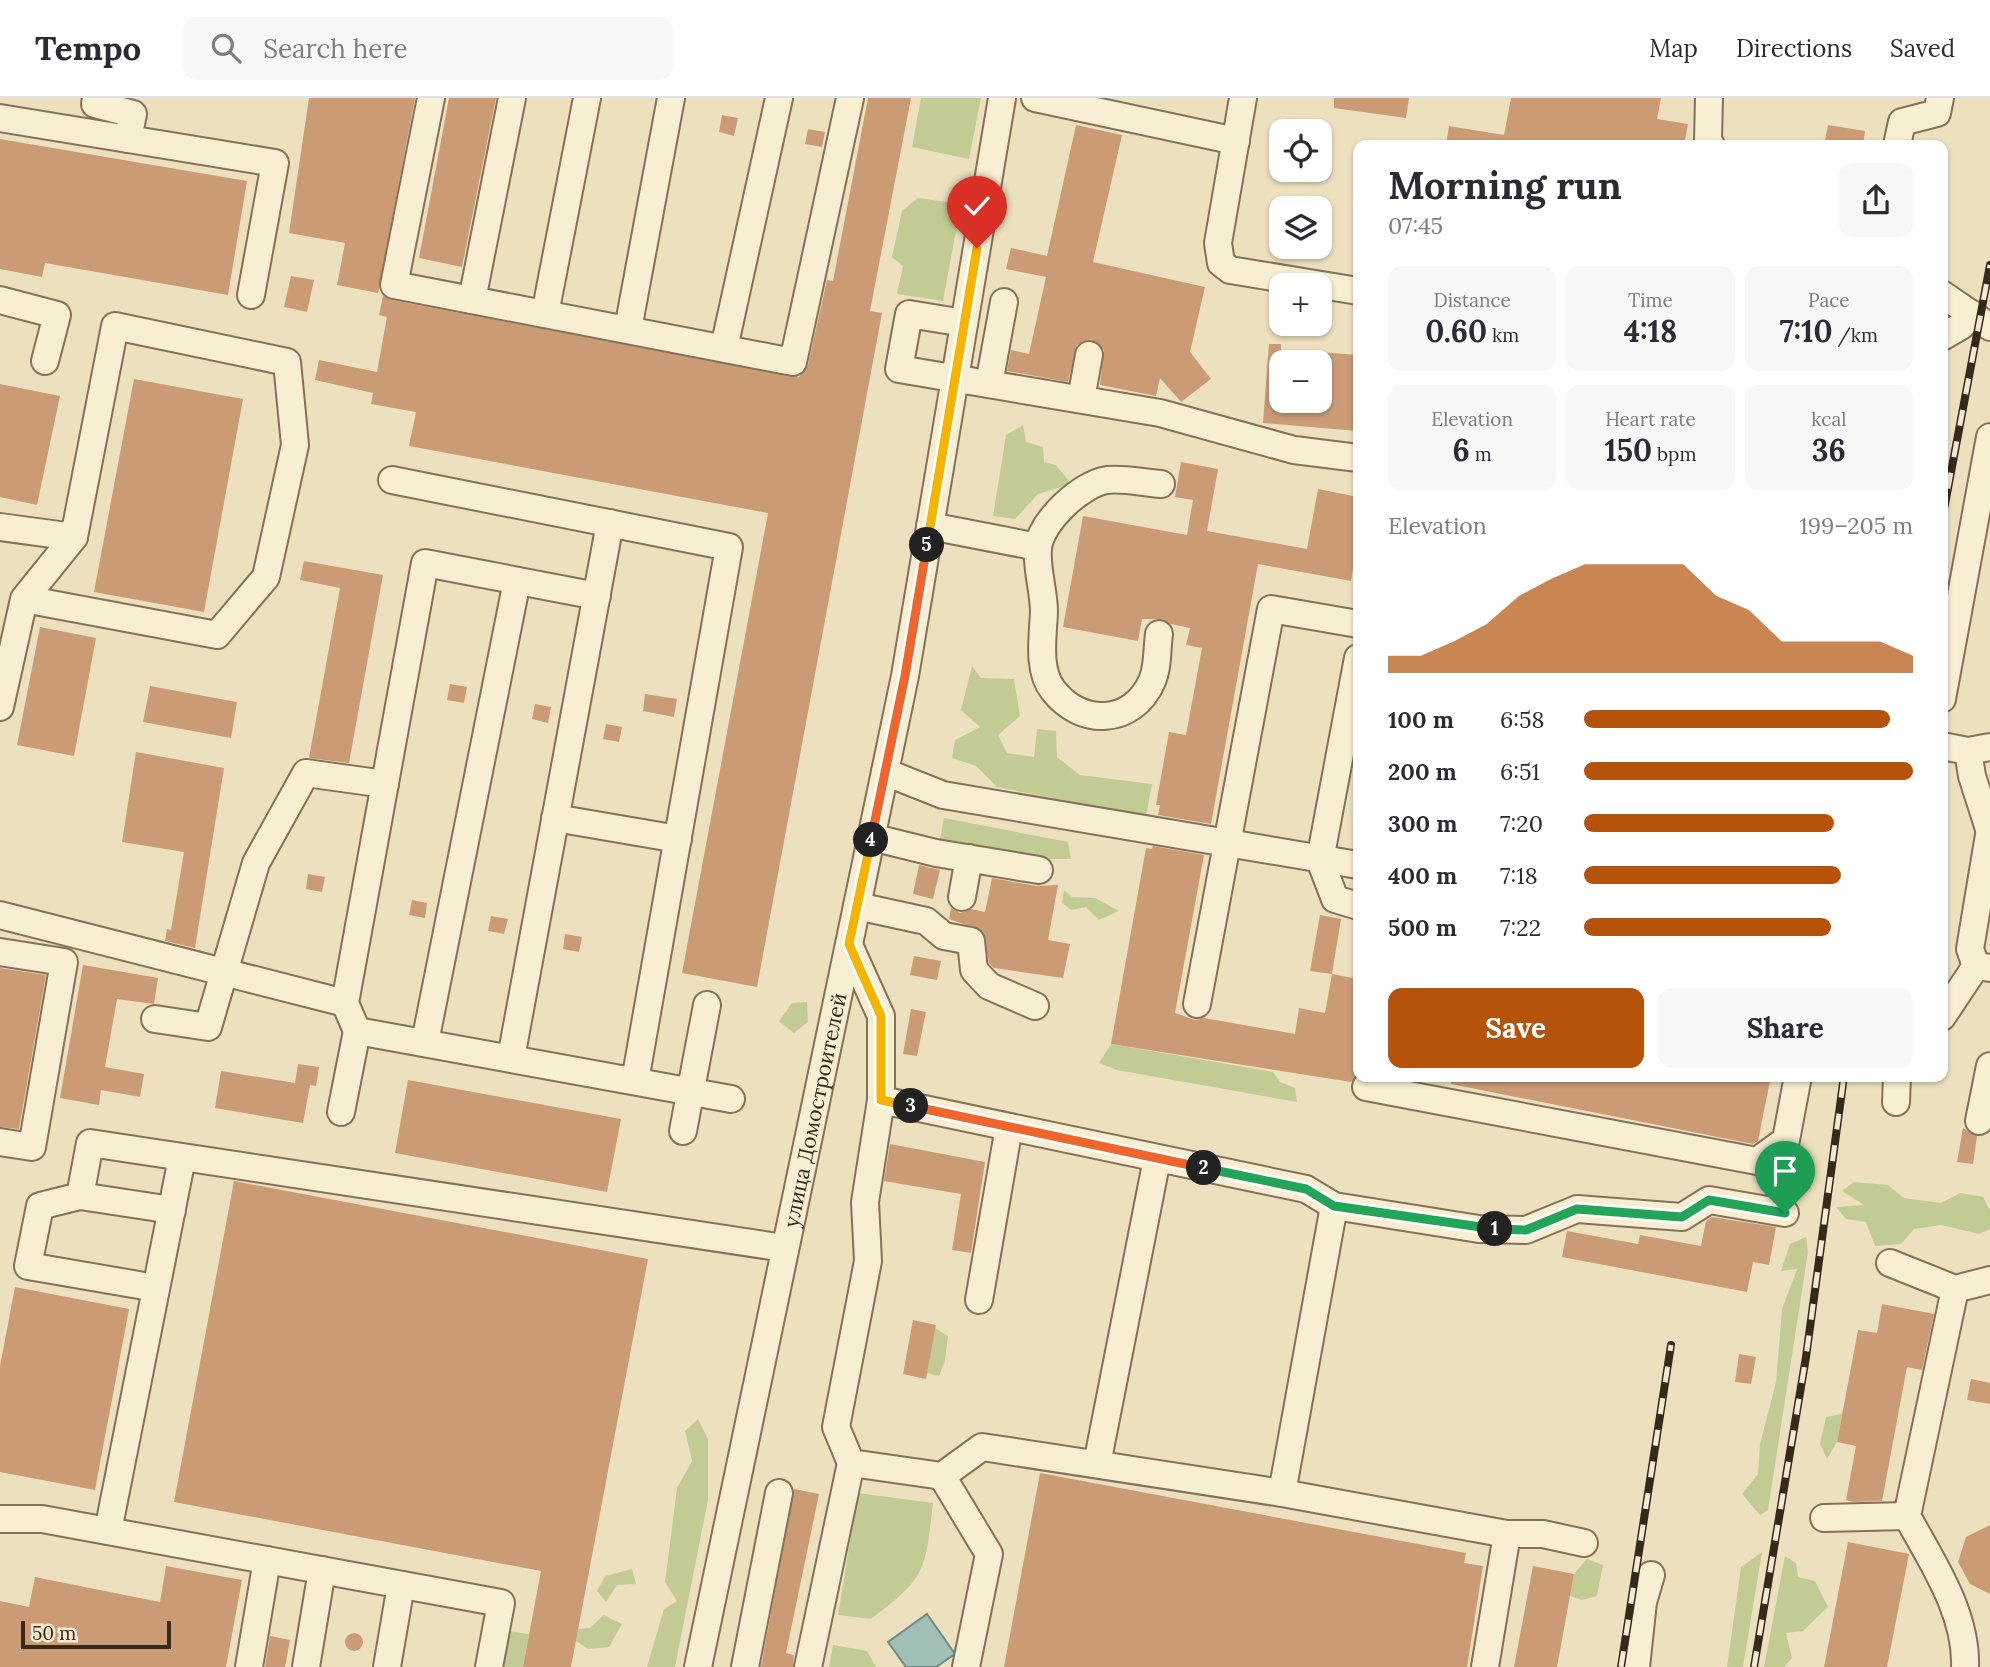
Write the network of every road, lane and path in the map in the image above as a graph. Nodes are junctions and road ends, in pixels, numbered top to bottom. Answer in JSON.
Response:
{"nodes":[{"id":1,"x":96,"y":98,"type":"edge"},
{"id":2,"x":430,"y":98,"type":"edge"},
{"id":3,"x":512,"y":98,"type":"edge"},
{"id":4,"x":587,"y":98,"type":"edge"},
{"id":5,"x":671,"y":98,"type":"edge"},
{"id":6,"x":779,"y":98,"type":"edge"},
{"id":7,"x":850,"y":98,"type":"edge"},
{"id":8,"x":1002,"y":98,"type":"edge"},
{"id":9,"x":1035,"y":98,"type":"edge"},
{"id":10,"x":1243,"y":98,"type":"edge"},
{"id":11,"x":1709,"y":98,"type":"edge"},
{"id":12,"x":1940,"y":98,"type":"edge"},
{"id":13,"x":0,"y":118,"type":"edge"},
{"id":14,"x":128,"y":139,"type":"junction"},
{"id":15,"x":1708,"y":140,"type":"edge"},
{"id":16,"x":1898,"y":140,"type":"edge"},
{"id":17,"x":1236,"y":141,"type":"junction"},
{"id":18,"x":1353,"y":291,"type":"edge"},
{"id":19,"x":251,"y":295,"type":"dead end"},
{"id":20,"x":1948,"y":298,"type":"edge"},
{"id":21,"x":0,"y":300,"type":"edge"},
{"id":22,"x":472,"y":300,"type":"junction"},
{"id":23,"x":1004,"y":302,"type":"dead end"},
{"id":24,"x":545,"y":314,"type":"junction"},
{"id":25,"x":1981,"y":320,"type":"edge"},
{"id":26,"x":964,"y":323,"type":"junction"},
{"id":27,"x":628,"y":330,"type":"junction"},
{"id":28,"x":1948,"y":334,"type":"edge"},
{"id":29,"x":724,"y":348,"type":"junction"},
{"id":30,"x":1089,"y":355,"type":"dead end"},
{"id":31,"x":45,"y":361,"type":"dead end"},
{"id":32,"x":955,"y":378,"type":"junction"},
{"id":33,"x":989,"y":384,"type":"junction"},
{"id":34,"x":1081,"y":399,"type":"junction"},
{"id":35,"x":1990,"y":437,"type":"edge"},
{"id":36,"x":1353,"y":457,"type":"edge"},
{"id":37,"x":392,"y":480,"type":"dead end"},
{"id":38,"x":1161,"y":484,"type":"dead end"},
{"id":39,"x":610,"y":523,"type":"junction"},
{"id":40,"x":930,"y":526,"type":"junction"},
{"id":41,"x":0,"y":527,"type":"edge"},
{"id":42,"x":74,"y":537,"type":"junction"},
{"id":43,"x":1038,"y":547,"type":"junction"},
{"id":44,"x":517,"y":581,"type":"junction"},
{"id":45,"x":597,"y":596,"type":"junction"},
{"id":46,"x":24,"y":599,"type":"junction"},
{"id":47,"x":1353,"y":623,"type":"edge"},
{"id":48,"x":1159,"y":634,"type":"dead end"},
{"id":49,"x":1948,"y":666,"type":"edge"},
{"id":50,"x":1353,"y":685,"type":"edge"},
{"id":51,"x":0,"y":707,"type":"edge"},
{"id":52,"x":1967,"y":748,"type":"edge"},
{"id":53,"x":885,"y":772,"type":"junction"},
{"id":54,"x":385,"y":784,"type":"junction"},
{"id":55,"x":555,"y":818,"type":"junction"},
{"id":56,"x":1990,"y":829,"type":"edge"},
{"id":57,"x":871,"y":837,"type":"junction"},
{"id":58,"x":678,"y":839,"type":"junction"},
{"id":59,"x":1226,"y":844,"type":"junction"},
{"id":60,"x":969,"y":858,"type":"junction"},
{"id":61,"x":1320,"y":860,"type":"junction"},
{"id":62,"x":1353,"y":864,"type":"edge"},
{"id":63,"x":1039,"y":870,"type":"dead end"},
{"id":64,"x":962,"y":897,"type":"dead end"},
{"id":65,"x":1353,"y":904,"type":"edge"},
{"id":66,"x":857,"y":906,"type":"junction"},
{"id":67,"x":0,"y":915,"type":"edge"},
{"id":68,"x":849,"y":944,"type":"junction"},
{"id":69,"x":0,"y":952,"type":"edge"},
{"id":70,"x":1983,"y":967,"type":"edge"},
{"id":71,"x":225,"y":972,"type":"junction"},
{"id":72,"x":345,"y":1003,"type":"junction"},
{"id":73,"x":707,"y":1004,"type":"dead end"},
{"id":74,"x":1197,"y":1004,"type":"dead end"},
{"id":75,"x":1034,"y":1006,"type":"dead end"},
{"id":76,"x":1948,"y":1010,"type":"edge"},
{"id":77,"x":155,"y":1019,"type":"dead end"},
{"id":78,"x":357,"y":1031,"type":"junction"},
{"id":79,"x":425,"y":1042,"type":"junction"},
{"id":80,"x":511,"y":1058,"type":"junction"},
{"id":81,"x":1990,"y":1066,"type":"edge"},
{"id":82,"x":635,"y":1081,"type":"junction"},
{"id":83,"x":1797,"y":1082,"type":"edge"},
{"id":84,"x":1366,"y":1087,"type":"dead end"},
{"id":85,"x":690,"y":1091,"type":"junction"},
{"id":86,"x":731,"y":1099,"type":"dead end"},
{"id":87,"x":881,"y":1100,"type":"junction"},
{"id":88,"x":341,"y":1112,"type":"dead end"},
{"id":89,"x":1979,"y":1121,"type":"dead end"},
{"id":90,"x":1009,"y":1127,"type":"junction"},
{"id":91,"x":683,"y":1130,"type":"dead end"},
{"id":92,"x":0,"y":1142,"type":"edge"},
{"id":93,"x":182,"y":1158,"type":"junction"},
{"id":94,"x":1157,"y":1159,"type":"junction"},
{"id":95,"x":80,"y":1196,"type":"junction"},
{"id":96,"x":1334,"y":1206,"type":"junction"},
{"id":97,"x":172,"y":1210,"type":"junction"},
{"id":98,"x":1785,"y":1213,"type":"dead end"},
{"id":99,"x":784,"y":1248,"type":"junction"},
{"id":100,"x":1890,"y":1263,"type":"dead end"},
{"id":101,"x":1990,"y":1280,"type":"edge"},
{"id":102,"x":156,"y":1288,"type":"junction"},
{"id":103,"x":1955,"y":1289,"type":"junction"},
{"id":104,"x":979,"y":1300,"type":"dead end"},
{"id":105,"x":851,"y":1463,"type":"junction"},
{"id":106,"x":1097,"y":1464,"type":"junction"},
{"id":107,"x":942,"y":1476,"type":"junction"},
{"id":108,"x":779,"y":1493,"type":"dead end"},
{"id":109,"x":1282,"y":1493,"type":"junction"},
{"id":110,"x":1908,"y":1516,"type":"junction"},
{"id":111,"x":1824,"y":1518,"type":"dead end"},
{"id":112,"x":0,"y":1519,"type":"edge"},
{"id":113,"x":108,"y":1531,"type":"junction"},
{"id":114,"x":1507,"y":1534,"type":"junction"},
{"id":115,"x":1584,"y":1543,"type":"dead end"},
{"id":116,"x":267,"y":1560,"type":"junction"},
{"id":117,"x":322,"y":1570,"type":"junction"},
{"id":118,"x":1651,"y":1575,"type":"dead end"},
{"id":119,"x":401,"y":1585,"type":"junction"},
{"id":120,"x":711,"y":1596,"type":"junction"},
{"id":121,"x":756,"y":1606,"type":"junction"},
{"id":122,"x":249,"y":1667,"type":"edge"},
{"id":123,"x":306,"y":1667,"type":"edge"},
{"id":124,"x":387,"y":1667,"type":"edge"},
{"id":125,"x":489,"y":1667,"type":"edge"},
{"id":126,"x":698,"y":1667,"type":"edge"},
{"id":127,"x":745,"y":1667,"type":"edge"},
{"id":128,"x":808,"y":1667,"type":"edge"},
{"id":129,"x":966,"y":1667,"type":"edge"},
{"id":130,"x":1485,"y":1667,"type":"edge"},
{"id":131,"x":1636,"y":1667,"type":"edge"},
{"id":132,"x":1965,"y":1667,"type":"edge"}],
"edges":[{"from":1,"to":14,"type":"street"},
{"from":2,"to":22,"type":"street"},
{"from":3,"to":22,"type":"street"},
{"from":4,"to":24,"type":"street"},
{"from":5,"to":27,"type":"street"},
{"from":6,"to":29,"type":"street"},
{"from":7,"to":29,"type":"street"},
{"from":8,"to":26,"type":"street","name":"улица Домостроителей"},
{"from":9,"to":17,"type":"street"},
{"from":10,"to":17,"type":"street"},
{"from":11,"to":15,"type":"street"},
{"from":12,"to":16,"type":"street"},
{"from":13,"to":14,"type":"street"},
{"from":14,"to":19,"type":"street"},
{"from":17,"to":18,"type":"street"},
{"from":20,"to":25,"type":"street"},
{"from":21,"to":31,"type":"street"},
{"from":22,"to":24,"type":"street"},
{"from":23,"to":33,"type":"street"},
{"from":24,"to":27,"type":"street"},
{"from":25,"to":28,"type":"street"},
{"from":26,"to":32,"type":"street","name":"улица Домостроителей"},
{"from":26,"to":32,"type":"street"},
{"from":27,"to":29,"type":"street"},
{"from":30,"to":34,"type":"street"},
{"from":32,"to":33,"type":"street"},
{"from":32,"to":40,"type":"street","name":"улица Домостроителей"},
{"from":33,"to":34,"type":"street"},
{"from":34,"to":36,"type":"street"},
{"from":35,"to":49,"type":"street"},
{"from":37,"to":39,"type":"street"},
{"from":38,"to":43,"type":"street"},
{"from":39,"to":45,"type":"street"},
{"from":39,"to":58,"type":"street"},
{"from":40,"to":43,"type":"street"},
{"from":40,"to":53,"type":"street","name":"улица Домостроителей"},
{"from":41,"to":42,"type":"street"},
{"from":42,"to":46,"type":"street"},
{"from":42,"to":46,"type":"street"},
{"from":43,"to":48,"type":"street"},
{"from":44,"to":45,"type":"street"},
{"from":44,"to":54,"type":"street"},
{"from":44,"to":79,"type":"street"},
{"from":45,"to":55,"type":"street"},
{"from":46,"to":51,"type":"street"},
{"from":47,"to":59,"type":"street"},
{"from":50,"to":61,"type":"street"},
{"from":52,"to":56,"type":"street"},
{"from":53,"to":57,"type":"street","name":"улица Домостроителей"},
{"from":53,"to":59,"type":"street"},
{"from":54,"to":71,"type":"street"},
{"from":54,"to":72,"type":"street"},
{"from":55,"to":58,"type":"street"},
{"from":55,"to":80,"type":"street"},
{"from":56,"to":70,"type":"street"},
{"from":57,"to":60,"type":"street"},
{"from":57,"to":66,"type":"street","name":"улица Домостроителей"},
{"from":58,"to":82,"type":"street"},
{"from":59,"to":61,"type":"street"},
{"from":59,"to":74,"type":"street"},
{"from":60,"to":63,"type":"street"},
{"from":60,"to":64,"type":"street"},
{"from":61,"to":62,"type":"street"},
{"from":61,"to":65,"type":"street"},
{"from":66,"to":68,"type":"street","name":"улица Домостроителей"},
{"from":66,"to":75,"type":"street"},
{"from":67,"to":71,"type":"street"},
{"from":68,"to":87,"type":"street"},
{"from":68,"to":99,"type":"street","name":"улица Домостроителей"},
{"from":69,"to":92,"type":"street"},
{"from":70,"to":76,"type":"street"},
{"from":71,"to":72,"type":"street"},
{"from":71,"to":77,"type":"street"},
{"from":72,"to":78,"type":"street"},
{"from":73,"to":85,"type":"street"},
{"from":78,"to":79,"type":"street"},
{"from":78,"to":88,"type":"street"},
{"from":79,"to":80,"type":"street"},
{"from":80,"to":82,"type":"street"},
{"from":81,"to":89,"type":"street"},
{"from":82,"to":85,"type":"street"},
{"from":83,"to":84,"type":"street"},
{"from":85,"to":86,"type":"street"},
{"from":85,"to":91,"type":"street"},
{"from":87,"to":90,"type":"street"},
{"from":87,"to":105,"type":"street"},
{"from":90,"to":94,"type":"street"},
{"from":90,"to":104,"type":"street"},
{"from":93,"to":95,"type":"street"},
{"from":93,"to":97,"type":"street"},
{"from":93,"to":99,"type":"street"},
{"from":94,"to":96,"type":"street"},
{"from":94,"to":106,"type":"street"},
{"from":95,"to":97,"type":"street"},
{"from":95,"to":102,"type":"street"},
{"from":96,"to":98,"type":"street"},
{"from":96,"to":109,"type":"street"},
{"from":97,"to":102,"type":"street"},
{"from":99,"to":120,"type":"street","name":"улица Домостроителей"},
{"from":100,"to":103,"type":"street"},
{"from":101,"to":103,"type":"street"},
{"from":102,"to":113,"type":"street"},
{"from":103,"to":110,"type":"street"},
{"from":105,"to":107,"type":"street"},
{"from":105,"to":128,"type":"street"},
{"from":106,"to":107,"type":"street"},
{"from":106,"to":109,"type":"street"},
{"from":107,"to":129,"type":"street"},
{"from":108,"to":121,"type":"street"},
{"from":109,"to":114,"type":"street"},
{"from":110,"to":111,"type":"street"},
{"from":110,"to":132,"type":"street"},
{"from":112,"to":113,"type":"street"},
{"from":113,"to":116,"type":"street"},
{"from":114,"to":115,"type":"street"},
{"from":114,"to":130,"type":"street"},
{"from":116,"to":117,"type":"street"},
{"from":116,"to":122,"type":"street"},
{"from":117,"to":119,"type":"street"},
{"from":117,"to":123,"type":"street"},
{"from":118,"to":131,"type":"street"},
{"from":119,"to":124,"type":"street"},
{"from":119,"to":125,"type":"street"},
{"from":120,"to":121,"type":"street"},
{"from":120,"to":126,"type":"street","name":"улица Домостроителей"},
{"from":121,"to":127,"type":"street"}]}
